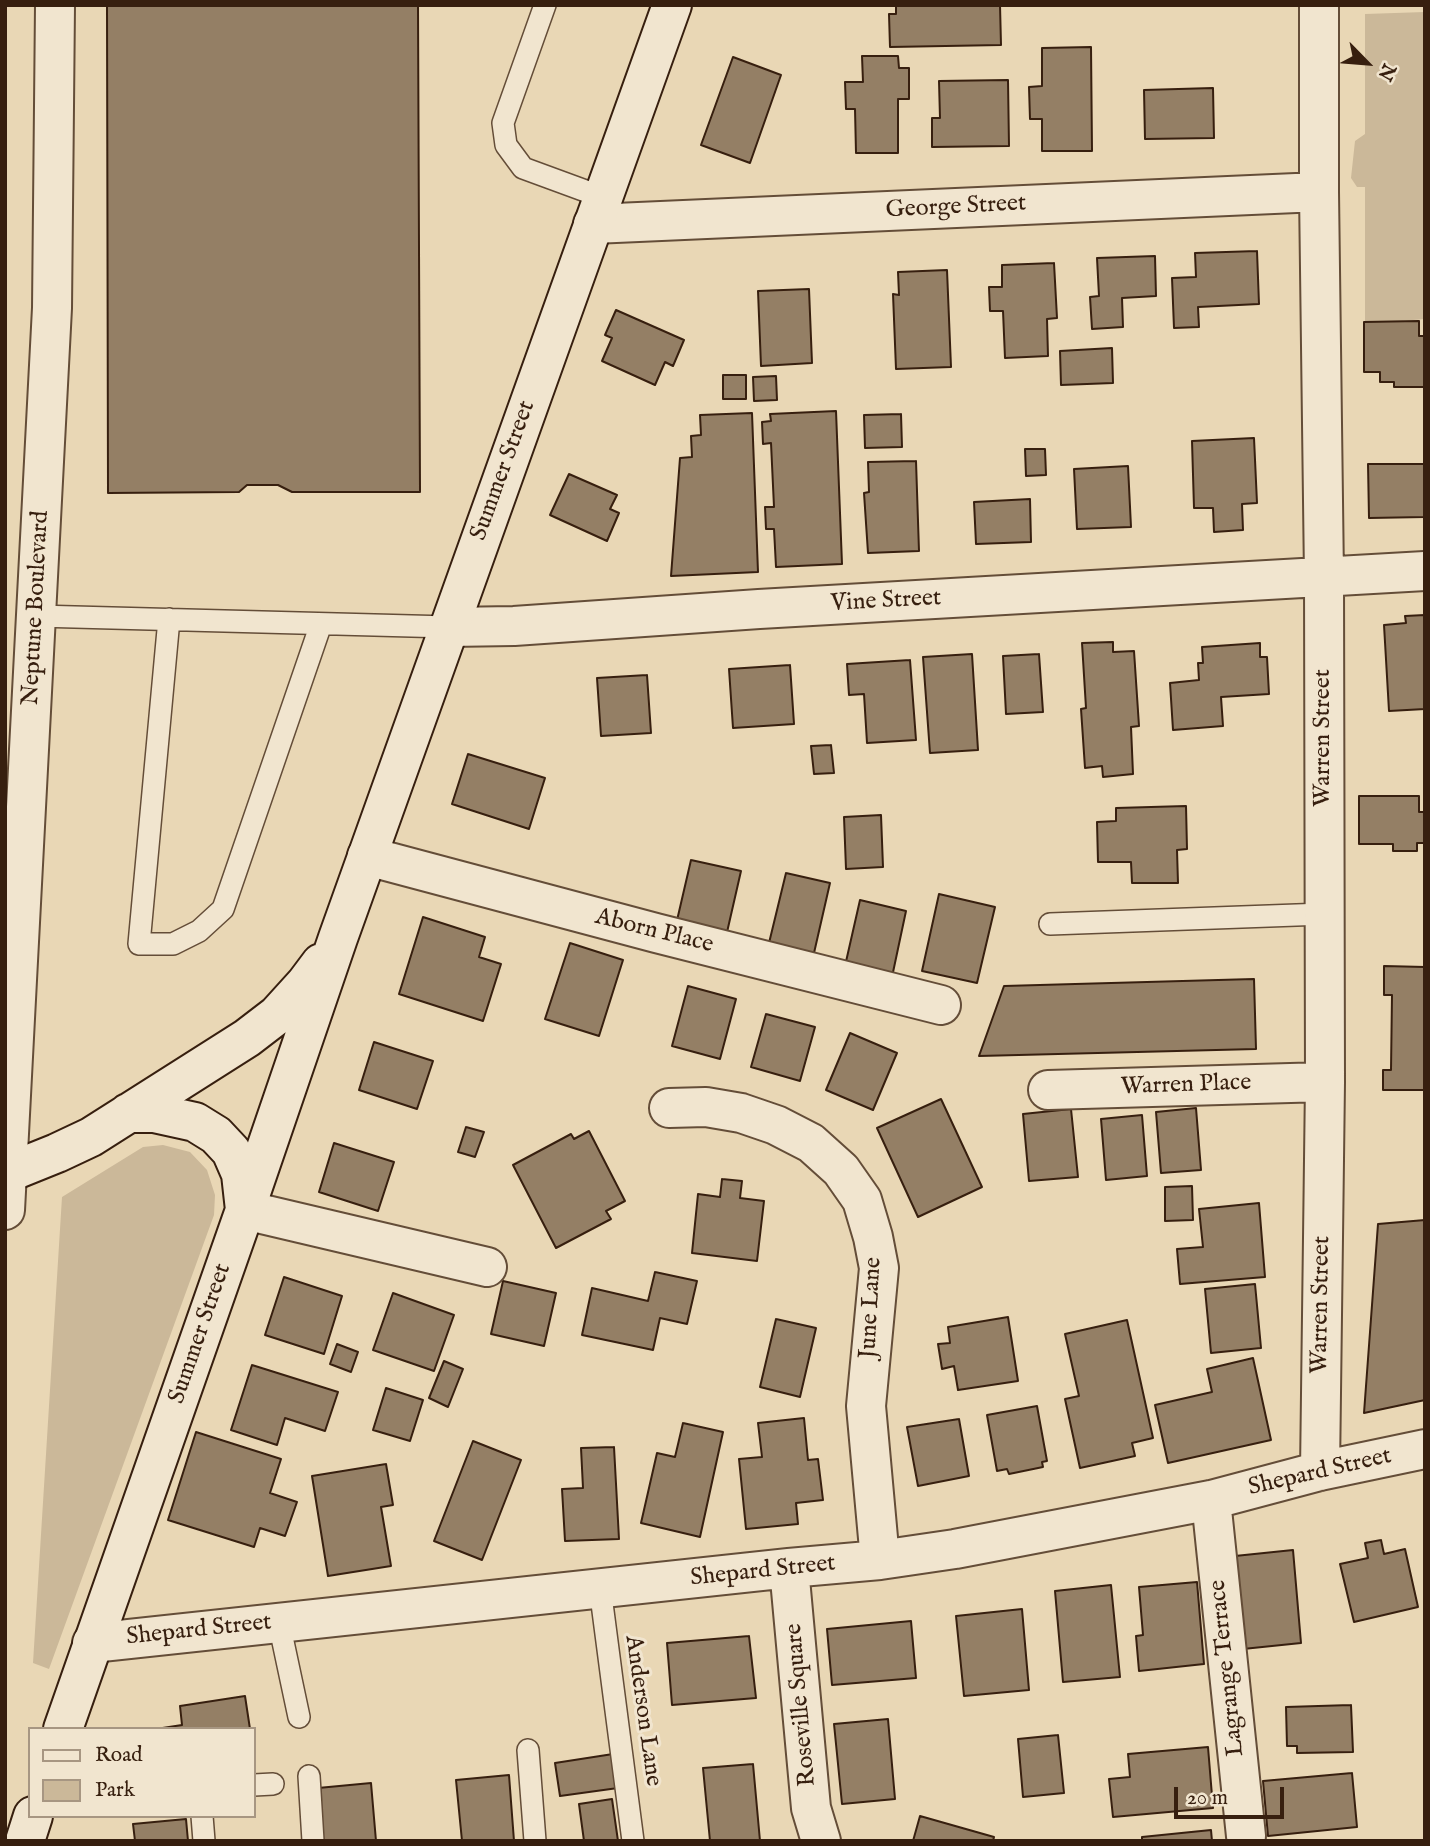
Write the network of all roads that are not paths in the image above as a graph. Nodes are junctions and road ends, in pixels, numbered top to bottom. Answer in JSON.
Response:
{"nodes":[{"id":1,"x":55,"y":5,"type":"edge"},
{"id":2,"x":545,"y":5,"type":"edge"},
{"id":3,"x":672,"y":5,"type":"edge"},
{"id":4,"x":1319,"y":5,"type":"edge"},
{"id":5,"x":1319,"y":192,"type":"junction"},
{"id":6,"x":597,"y":211,"type":"junction"},
{"id":7,"x":1425,"y":571,"type":"edge"},
{"id":8,"x":1324,"y":577,"type":"junction"},
{"id":9,"x":37,"y":615,"type":"junction"},
{"id":10,"x":169,"y":619,"type":"junction"},
{"id":11,"x":321,"y":624,"type":"junction"},
{"id":12,"x":449,"y":627,"type":"junction"},
{"id":13,"x":367,"y":856,"type":"junction"},
{"id":14,"x":14,"y":890,"type":"edge"},
{"id":15,"x":1324,"y":914,"type":"junction"},
{"id":16,"x":1050,"y":924,"type":"dead end"},
{"id":17,"x":338,"y":938,"type":"junction"},
{"id":18,"x":941,"y":1005,"type":"dead end"},
{"id":19,"x":1325,"y":1082,"type":"junction"},
{"id":20,"x":1048,"y":1090,"type":"dead end"},
{"id":21,"x":669,"y":1108,"type":"dead end"},
{"id":22,"x":128,"y":1113,"type":"junction"},
{"id":23,"x":6,"y":1186,"type":"edge"},
{"id":24,"x":245,"y":1210,"type":"junction"},
{"id":25,"x":487,"y":1267,"type":"dead end"},
{"id":26,"x":1425,"y":1450,"type":"edge"},
{"id":27,"x":1320,"y":1471,"type":"junction"},
{"id":28,"x":1211,"y":1500,"type":"junction"},
{"id":29,"x":880,"y":1560,"type":"junction"},
{"id":30,"x":789,"y":1568,"type":"junction"},
{"id":31,"x":600,"y":1588,"type":"junction"},
{"id":32,"x":279,"y":1623,"type":"junction"},
{"id":33,"x":92,"y":1643,"type":"junction"},
{"id":34,"x":299,"y":1717,"type":"dead end"},
{"id":35,"x":64,"y":1727,"type":"edge"},
{"id":36,"x":528,"y":1750,"type":"dead end"},
{"id":37,"x":309,"y":1776,"type":"dead end"},
{"id":38,"x":32,"y":1818,"type":"edge"},
{"id":39,"x":202,"y":1818,"type":"edge"},
{"id":40,"x":1246,"y":1836,"type":"dead end"},
{"id":41,"x":25,"y":1841,"type":"edge"},
{"id":42,"x":204,"y":1841,"type":"edge"},
{"id":43,"x":313,"y":1841,"type":"edge"},
{"id":44,"x":535,"y":1841,"type":"edge"},
{"id":45,"x":633,"y":1841,"type":"edge"},
{"id":46,"x":821,"y":1841,"type":"edge"}],
"edges":[{"from":1,"to":9,"type":"street","name":"Neptune Boulevard"},
{"from":2,"to":6,"type":"lane"},
{"from":3,"to":6,"type":"street","name":"Summer Street"},
{"from":4,"to":5,"type":"street","name":"Warren Street"},
{"from":5,"to":6,"type":"street","name":"George Street"},
{"from":5,"to":8,"type":"street","name":"Warren Street"},
{"from":6,"to":12,"type":"street","name":"Summer Street"},
{"from":7,"to":8,"type":"street","name":"Vine Street"},
{"from":8,"to":12,"type":"street","name":"Vine Street"},
{"from":8,"to":15,"type":"street","name":"Warren Street"},
{"from":9,"to":10,"type":"lane"},
{"from":9,"to":14,"type":"street","name":"Neptune Boulevard"},
{"from":10,"to":11,"type":"lane"},
{"from":10,"to":11,"type":"lane"},
{"from":11,"to":12,"type":"lane"},
{"from":12,"to":13,"type":"street","name":"Summer Street"},
{"from":13,"to":17,"type":"street","name":"Summer Street"},
{"from":13,"to":18,"type":"street","name":"Aborn Place"},
{"from":14,"to":23,"type":"street","name":"Neptune Boulevard"},
{"from":15,"to":16,"type":"lane"},
{"from":15,"to":19,"type":"street","name":"Warren Street"},
{"from":17,"to":22,"type":"street","name":"Summer Street"},
{"from":17,"to":24,"type":"street","name":"Summer Street"},
{"from":19,"to":20,"type":"street","name":"Warren Place"},
{"from":19,"to":27,"type":"street","name":"Warren Street"},
{"from":21,"to":29,"type":"street","name":"June Lane"},
{"from":22,"to":23,"type":"street","name":"Summer Street"},
{"from":22,"to":24,"type":"street"},
{"from":24,"to":25,"type":"street"},
{"from":24,"to":33,"type":"street","name":"Summer Street"},
{"from":26,"to":27,"type":"street","name":"Shepard Street"},
{"from":27,"to":28,"type":"street","name":"Shepard Street"},
{"from":28,"to":29,"type":"street","name":"Shepard Street"},
{"from":28,"to":40,"type":"street","name":"Lagrange Terrace"},
{"from":29,"to":30,"type":"street","name":"Shepard Street"},
{"from":30,"to":31,"type":"street","name":"Shepard Street"},
{"from":30,"to":46,"type":"street","name":"Roseville Square"},
{"from":31,"to":32,"type":"street","name":"Shepard Street"},
{"from":31,"to":45,"type":"lane","name":"Anderson Lane"},
{"from":32,"to":33,"type":"street","name":"Shepard Street"},
{"from":32,"to":34,"type":"lane"},
{"from":33,"to":35,"type":"street","name":"Summer Street"},
{"from":36,"to":44,"type":"lane"},
{"from":37,"to":43,"type":"lane"},
{"from":38,"to":41,"type":"street"},
{"from":39,"to":42,"type":"lane"}]}
